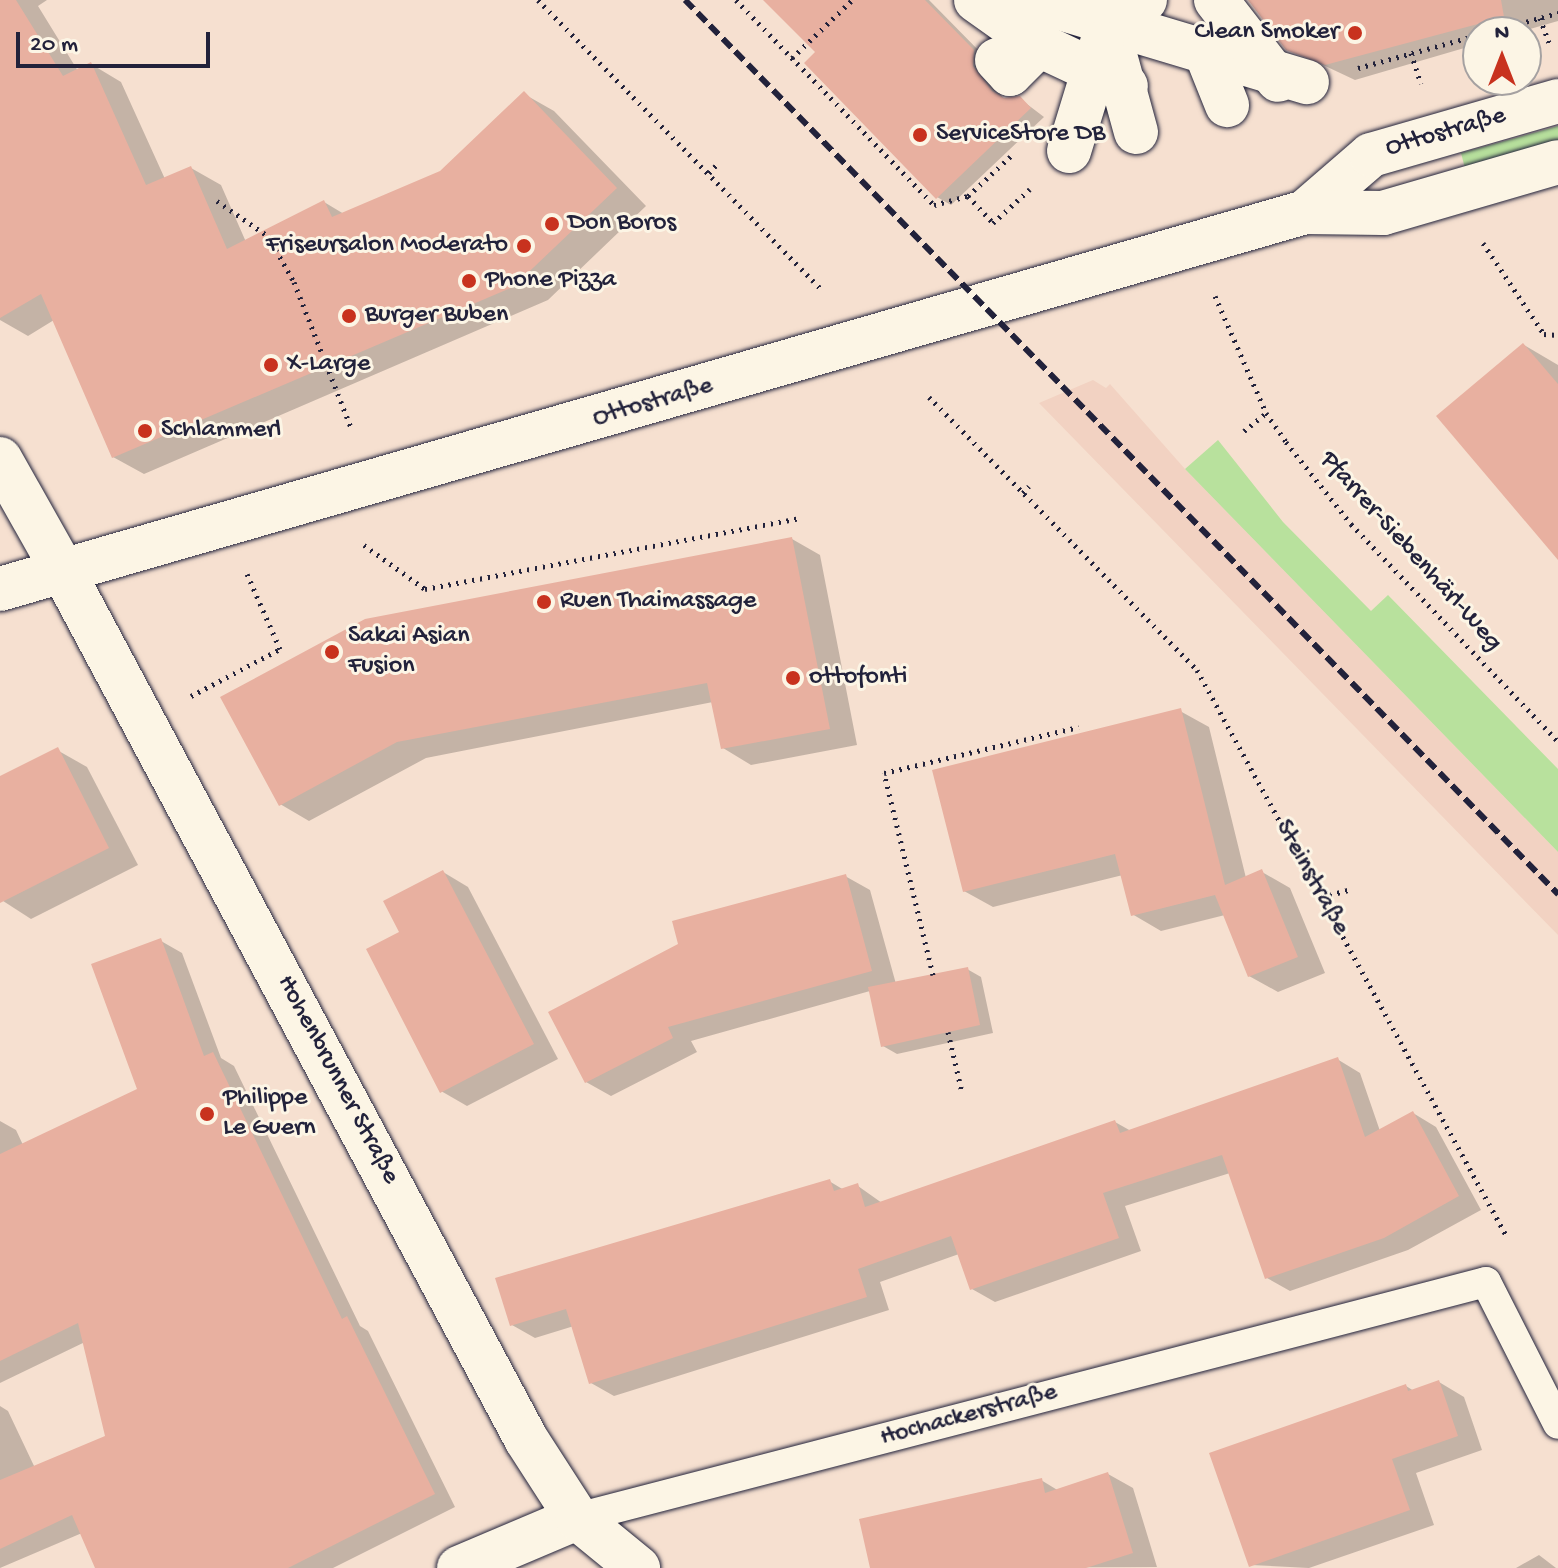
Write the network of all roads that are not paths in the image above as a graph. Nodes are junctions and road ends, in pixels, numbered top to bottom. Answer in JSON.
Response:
{"nodes":[{"id":1,"x":976,"y":0,"type":"edge"},
{"id":2,"x":1145,"y":0,"type":"edge"},
{"id":3,"x":1216,"y":0,"type":"edge"},
{"id":4,"x":1077,"y":8,"type":"edge"},
{"id":5,"x":1207,"y":55,"type":"junction"},
{"id":6,"x":997,"y":60,"type":"dead end"},
{"id":7,"x":1079,"y":67,"type":"junction"},
{"id":8,"x":1558,"y":101,"type":"edge"},
{"id":9,"x":1227,"y":105,"type":"dead end"},
{"id":10,"x":1136,"y":132,"type":"dead end"},
{"id":11,"x":1069,"y":151,"type":"dead end"},
{"id":12,"x":1558,"y":162,"type":"edge"},
{"id":13,"x":1305,"y":212,"type":"junction"},
{"id":14,"x":0,"y":459,"type":"edge"},
{"id":15,"x":63,"y":571,"type":"junction"},
{"id":16,"x":0,"y":589,"type":"edge"},
{"id":17,"x":1558,"y":1424,"type":"edge"},
{"id":18,"x":577,"y":1518,"type":"junction"},
{"id":19,"x":459,"y":1568,"type":"edge"},
{"id":20,"x":638,"y":1568,"type":"edge"}],
"edges":[{"from":1,"to":7,"type":"street"},
{"from":2,"to":4,"type":"street"},
{"from":3,"to":5,"type":"street"},
{"from":4,"to":5,"type":"street"},
{"from":4,"to":7,"type":"street"},
{"from":5,"to":9,"type":"street"},
{"from":6,"to":7,"type":"street"},
{"from":7,"to":10,"type":"street"},
{"from":7,"to":11,"type":"street"},
{"from":8,"to":13,"type":"street","name":"Ottostraße"},
{"from":12,"to":13,"type":"street","name":"Ottostraße"},
{"from":13,"to":15,"type":"street","name":"Ottostraße"},
{"from":14,"to":15,"type":"street","name":"Hohenbrunner Straße"},
{"from":15,"to":16,"type":"street","name":"Ottostraße"},
{"from":15,"to":18,"type":"street","name":"Hohenbrunner Straße"},
{"from":17,"to":18,"type":"lane","name":"Hochackerstraße"},
{"from":18,"to":19,"type":"street","name":"Hochackerstraße"},
{"from":18,"to":20,"type":"street","name":"Hohenbrunner Straße"}]}
